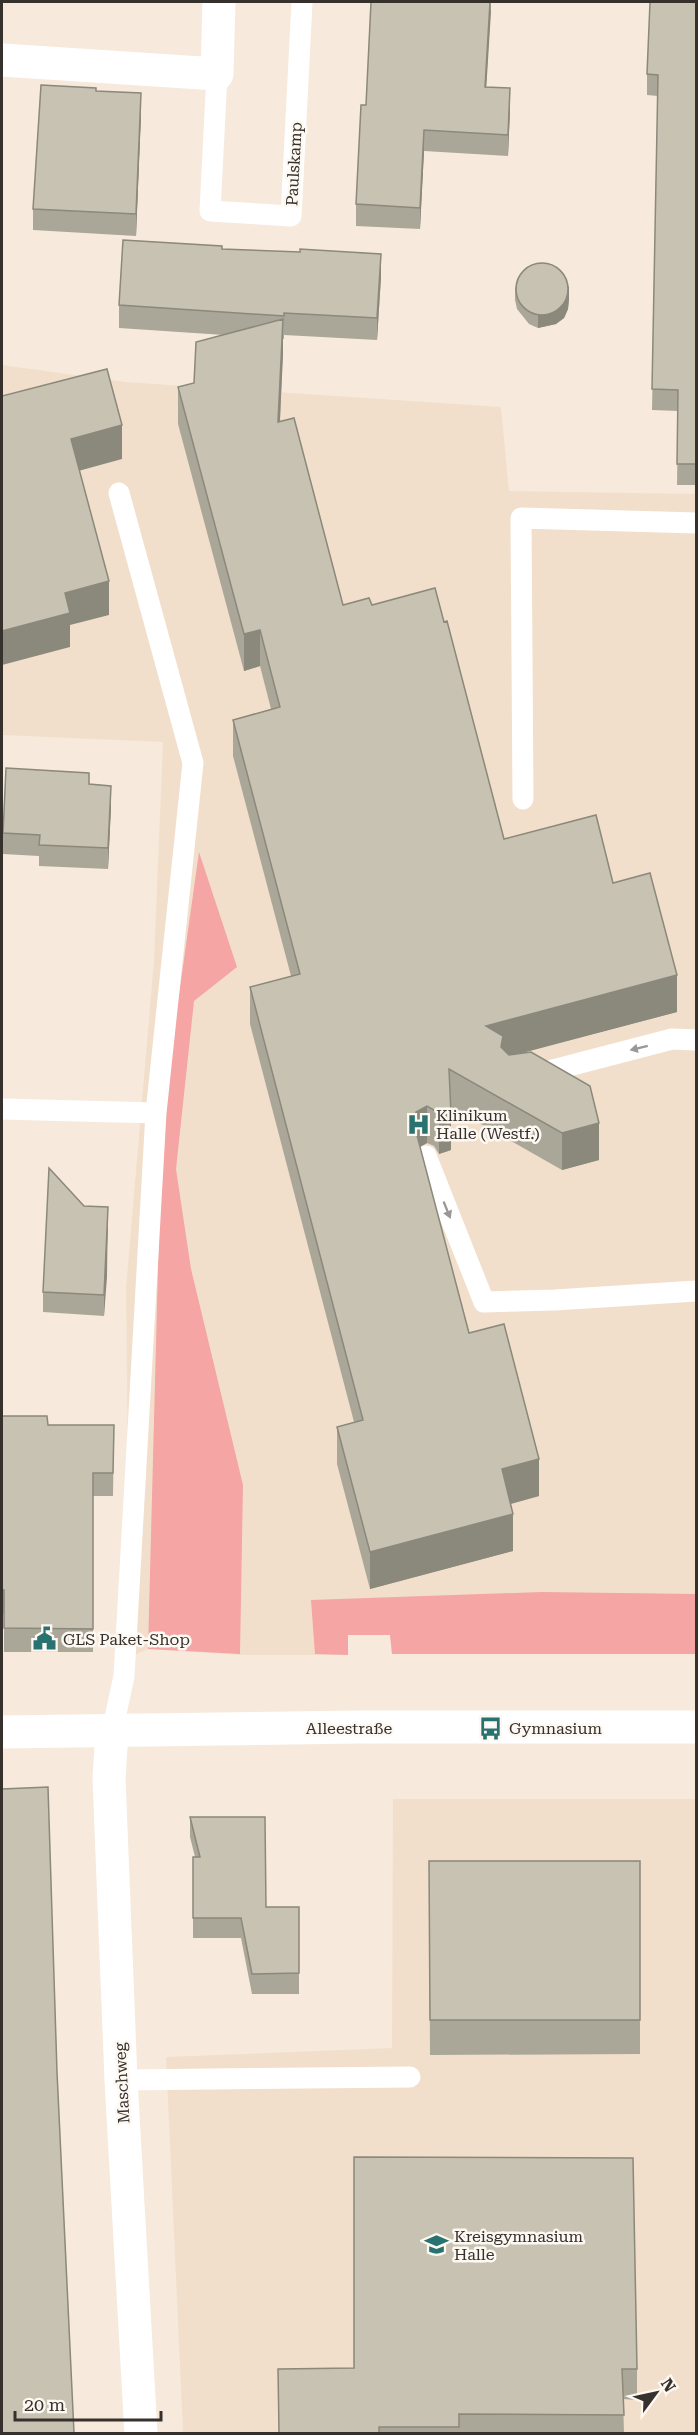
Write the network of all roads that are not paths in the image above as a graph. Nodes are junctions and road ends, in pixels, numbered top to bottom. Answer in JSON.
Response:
{"nodes":[{"id":1,"x":219,"y":2,"type":"edge"},
{"id":2,"x":302,"y":2,"type":"edge"},
{"id":3,"x":2,"y":60,"type":"edge"},
{"id":4,"x":217,"y":74,"type":"junction"},
{"id":5,"x":119,"y":493,"type":"dead end"},
{"id":6,"x":696,"y":523,"type":"edge"},
{"id":7,"x":523,"y":800,"type":"dead end"},
{"id":8,"x":696,"y":1040,"type":"edge"},
{"id":9,"x":513,"y":1080,"type":"edge"},
{"id":10,"x":2,"y":1109,"type":"edge"},
{"id":11,"x":156,"y":1113,"type":"junction"},
{"id":12,"x":426,"y":1156,"type":"dead end"},
{"id":13,"x":696,"y":1290,"type":"edge"},
{"id":14,"x":696,"y":1727,"type":"edge"},
{"id":15,"x":2,"y":1732,"type":"edge"},
{"id":16,"x":112,"y":1732,"type":"junction"},
{"id":17,"x":410,"y":2077,"type":"dead end"},
{"id":18,"x":121,"y":2080,"type":"junction"},
{"id":19,"x":141,"y":2433,"type":"edge"}],
"edges":[{"from":1,"to":4,"type":"street","name":"Paulskamp"},
{"from":2,"to":4,"type":"lane","name":"Paulskamp"},
{"from":3,"to":4,"type":"street"},
{"from":5,"to":11,"type":"lane"},
{"from":6,"to":7,"type":"lane"},
{"from":8,"to":9,"type":"lane","one_way":true},
{"from":10,"to":11,"type":"lane"},
{"from":11,"to":16,"type":"lane"},
{"from":12,"to":13,"type":"lane","one_way":true},
{"from":14,"to":16,"type":"street","name":"Alleestraße"},
{"from":15,"to":16,"type":"street","name":"Alleestraße"},
{"from":16,"to":18,"type":"street","name":"Maschweg"},
{"from":17,"to":18,"type":"lane"},
{"from":18,"to":19,"type":"street","name":"Maschweg"}]}
